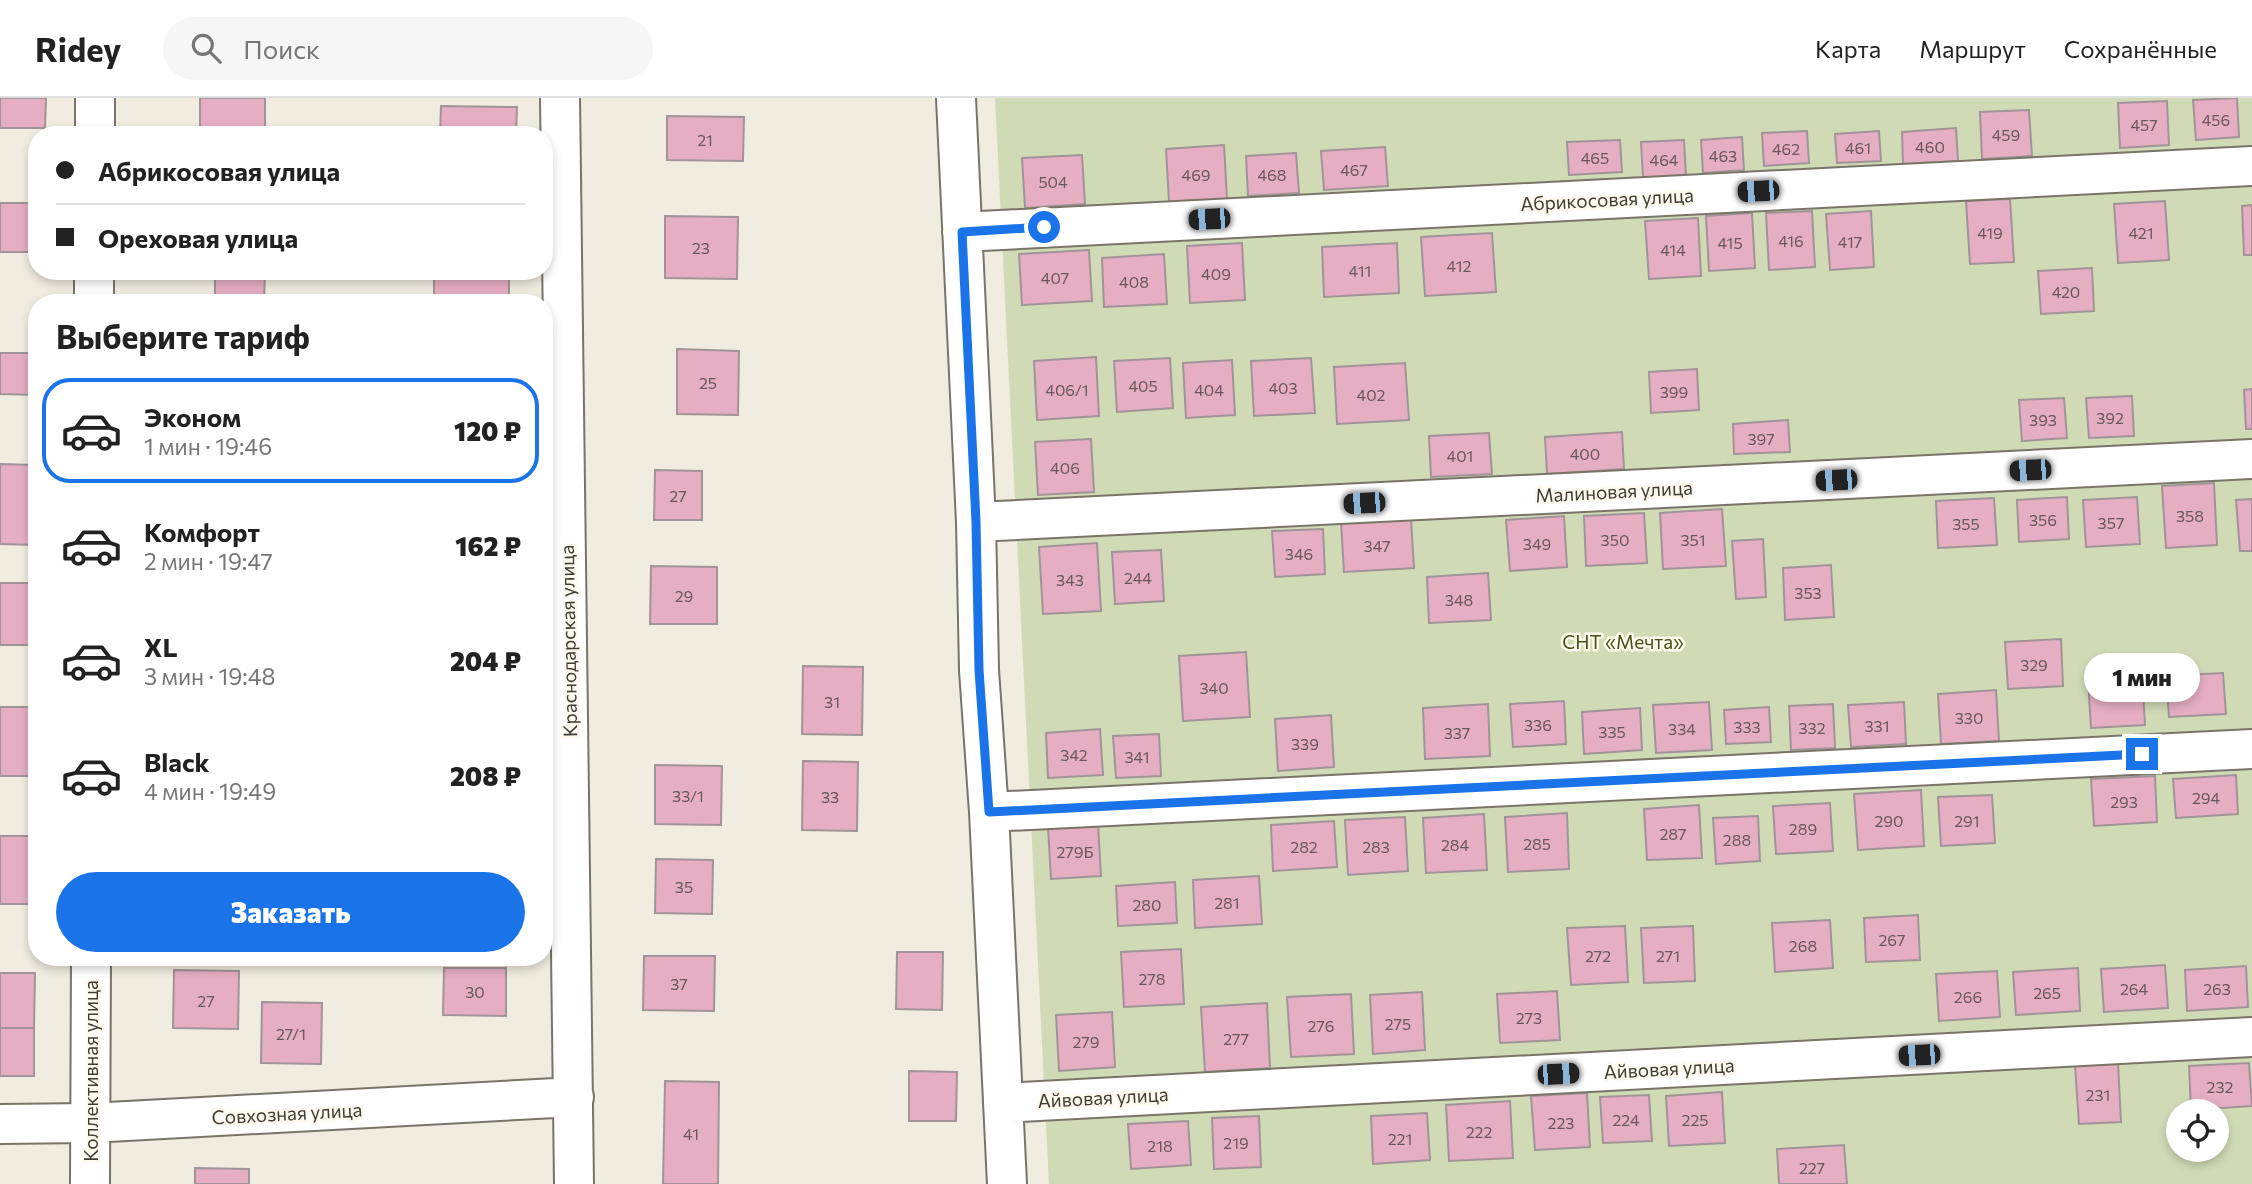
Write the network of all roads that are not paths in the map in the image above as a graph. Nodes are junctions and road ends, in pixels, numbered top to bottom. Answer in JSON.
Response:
{"nodes":[{"id":1,"x":95,"y":98,"type":"edge"},
{"id":2,"x":560,"y":98,"type":"edge"},
{"id":3,"x":956,"y":98,"type":"edge"},
{"id":4,"x":95,"y":126,"type":"edge"},
{"id":5,"x":2252,"y":166,"type":"edge"},
{"id":6,"x":962,"y":232,"type":"junction"},
{"id":7,"x":2252,"y":459,"type":"edge"},
{"id":8,"x":976,"y":522,"type":"junction"},
{"id":9,"x":2252,"y":749,"type":"edge"},
{"id":10,"x":989,"y":812,"type":"junction"},
{"id":11,"x":91,"y":966,"type":"edge"},
{"id":12,"x":2252,"y":1037,"type":"edge"},
{"id":13,"x":574,"y":1097,"type":"junction"},
{"id":14,"x":1003,"y":1102,"type":"junction"},
{"id":15,"x":0,"y":1124,"type":"edge"},
{"id":16,"x":90,"y":1124,"type":"junction"},
{"id":17,"x":90,"y":1184,"type":"edge"},
{"id":18,"x":573,"y":1184,"type":"edge"},
{"id":19,"x":1007,"y":1184,"type":"edge"}],
"edges":[{"from":1,"to":4,"type":"street"},
{"from":2,"to":13,"type":"street","name":"Краснодарская улица"},
{"from":3,"to":6,"type":"street"},
{"from":5,"to":6,"type":"street","name":"Абрикосовая улица"},
{"from":6,"to":8,"type":"street"},
{"from":7,"to":8,"type":"street","name":"Малиновая улица"},
{"from":8,"to":10,"type":"street"},
{"from":9,"to":10,"type":"street"},
{"from":10,"to":14,"type":"street"},
{"from":11,"to":16,"type":"street","name":"Коллективная улица"},
{"from":12,"to":14,"type":"street","name":"Айвовая улица"},
{"from":13,"to":16,"type":"street","name":"Совхозная улица"},
{"from":13,"to":18,"type":"street","name":"Краснодарская улица"},
{"from":14,"to":19,"type":"street"},
{"from":15,"to":16,"type":"street","name":"Совхозная улица"},
{"from":16,"to":17,"type":"street","name":"Коллективная улица"}]}
